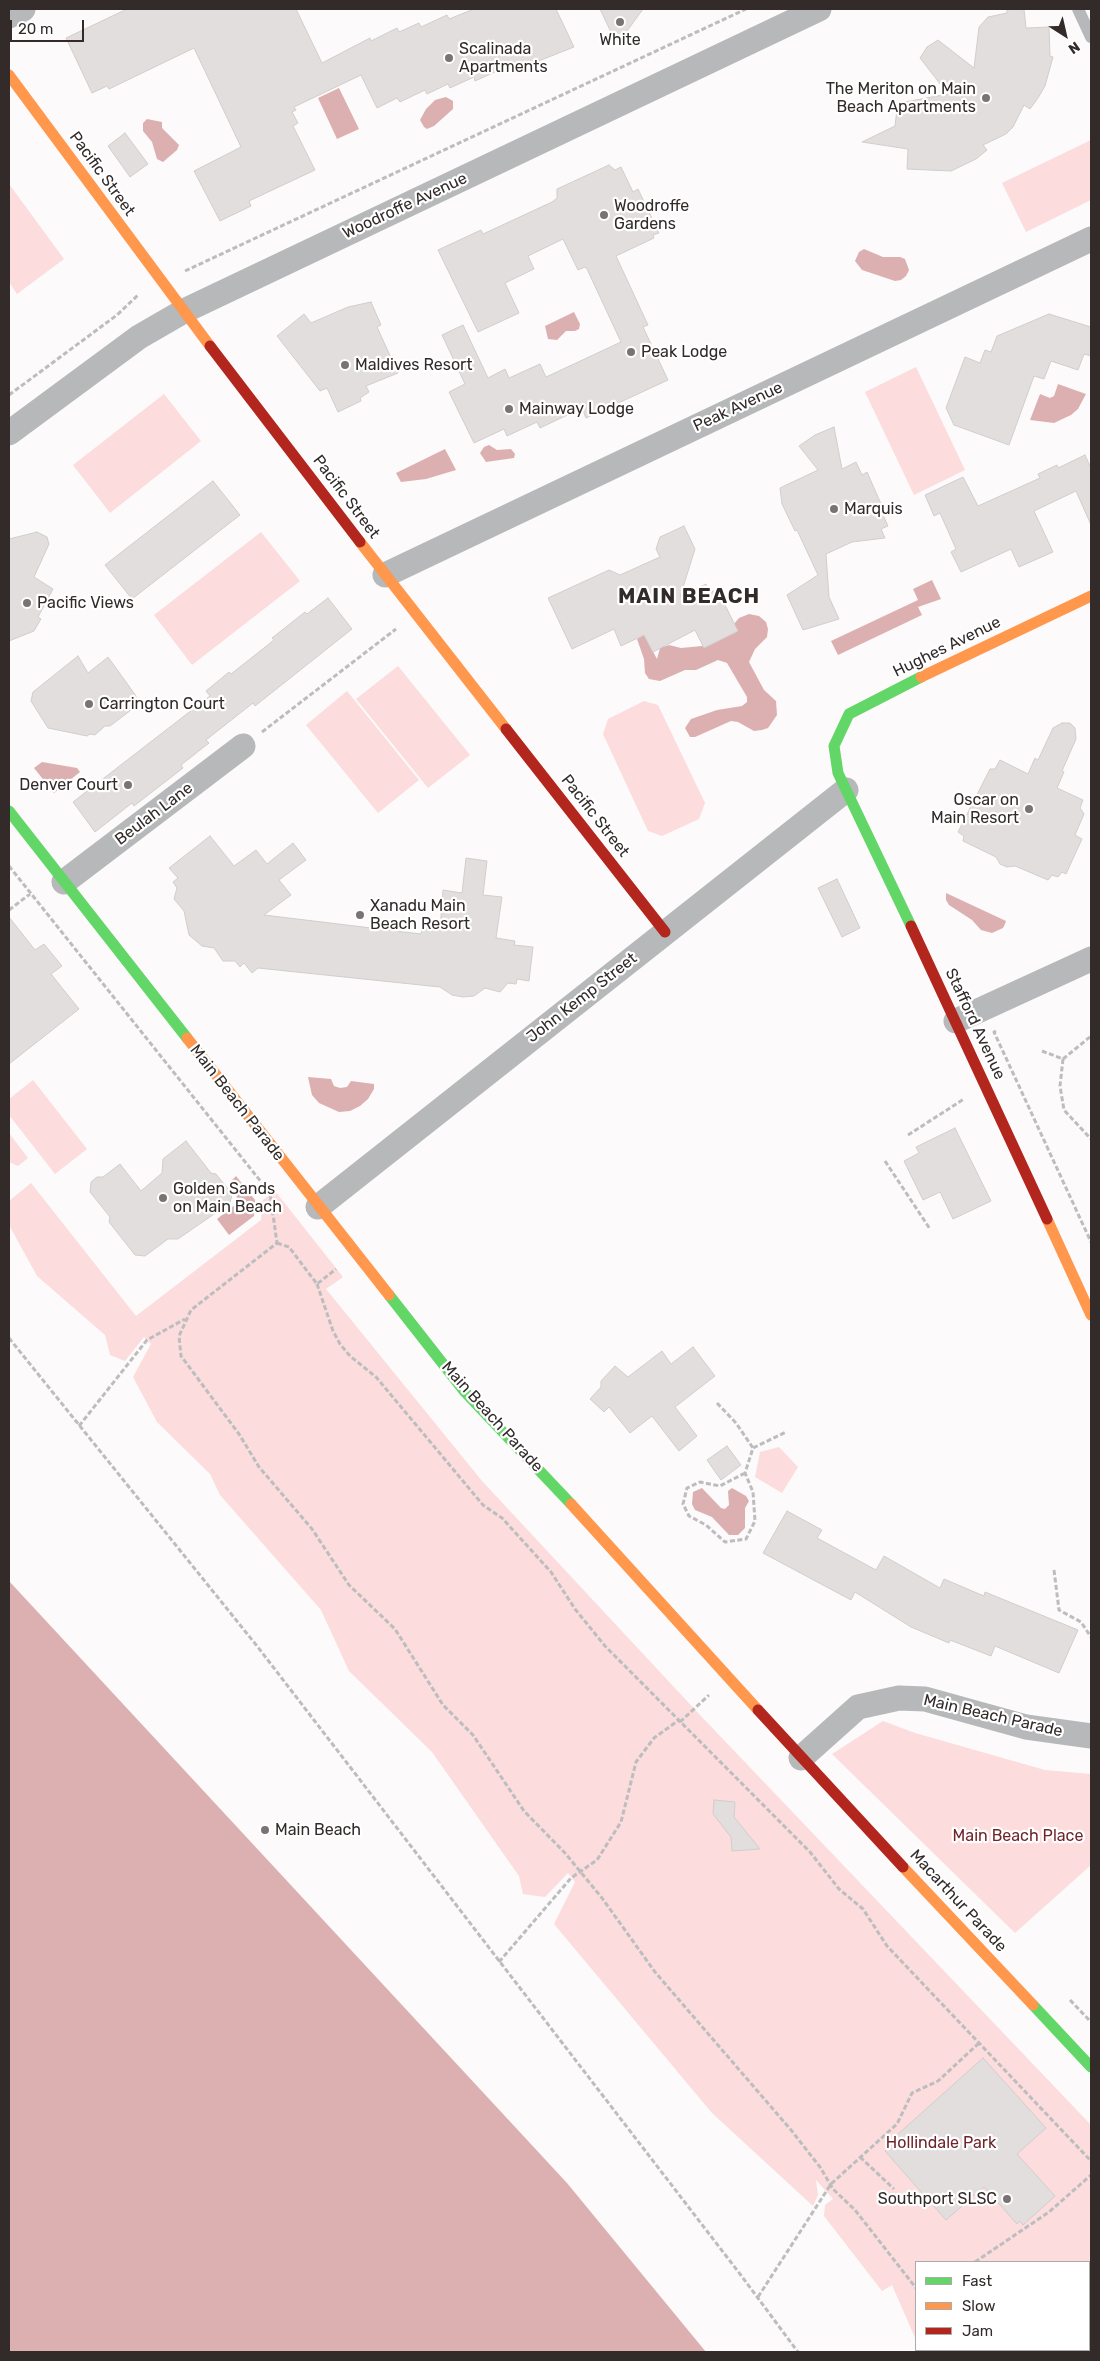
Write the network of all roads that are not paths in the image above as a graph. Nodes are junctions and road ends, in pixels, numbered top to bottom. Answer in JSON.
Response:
{"nodes":[{"id":1,"x":23,"y":9,"type":"edge"},
{"id":2,"x":820,"y":9,"type":"edge"},
{"id":3,"x":1078,"y":9,"type":"edge"},
{"id":4,"x":9,"y":16,"type":"edge"},
{"id":5,"x":1091,"y":37,"type":"edge"},
{"id":6,"x":9,"y":75,"type":"edge"},
{"id":7,"x":1091,"y":239,"type":"edge"},
{"id":8,"x":184,"y":311,"type":"junction"},
{"id":9,"x":9,"y":433,"type":"edge"},
{"id":10,"x":385,"y":575,"type":"junction"},
{"id":11,"x":1091,"y":596,"type":"edge"},
{"id":12,"x":244,"y":746,"type":"road end"},
{"id":13,"x":834,"y":746,"type":"joint"},
{"id":14,"x":846,"y":790,"type":"junction"},
{"id":15,"x":9,"y":811,"type":"edge"},
{"id":16,"x":64,"y":882,"type":"junction"},
{"id":17,"x":665,"y":932,"type":"junction"},
{"id":18,"x":1091,"y":959,"type":"edge"},
{"id":19,"x":956,"y":1020,"type":"junction"},
{"id":20,"x":318,"y":1207,"type":"junction"},
{"id":21,"x":1091,"y":1315,"type":"edge"},
{"id":22,"x":1091,"y":1736,"type":"edge"},
{"id":23,"x":801,"y":1758,"type":"junction"},
{"id":24,"x":1091,"y":2067,"type":"edge"}],
"edges":[{"from":1,"to":4,"type":"street"},
{"from":2,"to":8,"type":"street","name":"Woodroffe Avenue"},
{"from":3,"to":5,"type":"lane"},
{"from":6,"to":8,"type":"street","name":"Pacific Street"},
{"from":7,"to":10,"type":"street","name":"Peak Avenue"},
{"from":8,"to":9,"type":"street","name":"Woodroffe Avenue"},
{"from":8,"to":10,"type":"street","name":"Pacific Street"},
{"from":10,"to":17,"type":"street","name":"Pacific Street"},
{"from":11,"to":13,"type":"street","name":"Hughes Avenue"},
{"from":12,"to":16,"type":"street","name":"Beulah Lane"},
{"from":13,"to":14,"type":"street","name":"Stafford Avenue"},
{"from":14,"to":17,"type":"street","name":"John Kemp Street"},
{"from":14,"to":19,"type":"street","name":"Stafford Avenue"},
{"from":15,"to":16,"type":"street","name":"Main Beach Parade"},
{"from":16,"to":20,"type":"street","name":"Main Beach Parade"},
{"from":17,"to":20,"type":"street","name":"John Kemp Street"},
{"from":18,"to":19,"type":"street"},
{"from":19,"to":21,"type":"street","name":"Stafford Avenue"},
{"from":20,"to":23,"type":"street","name":"Main Beach Parade"},
{"from":22,"to":23,"type":"street","name":"Main Beach Parade"},
{"from":23,"to":24,"type":"street","name":"Macarthur Parade"}]}
